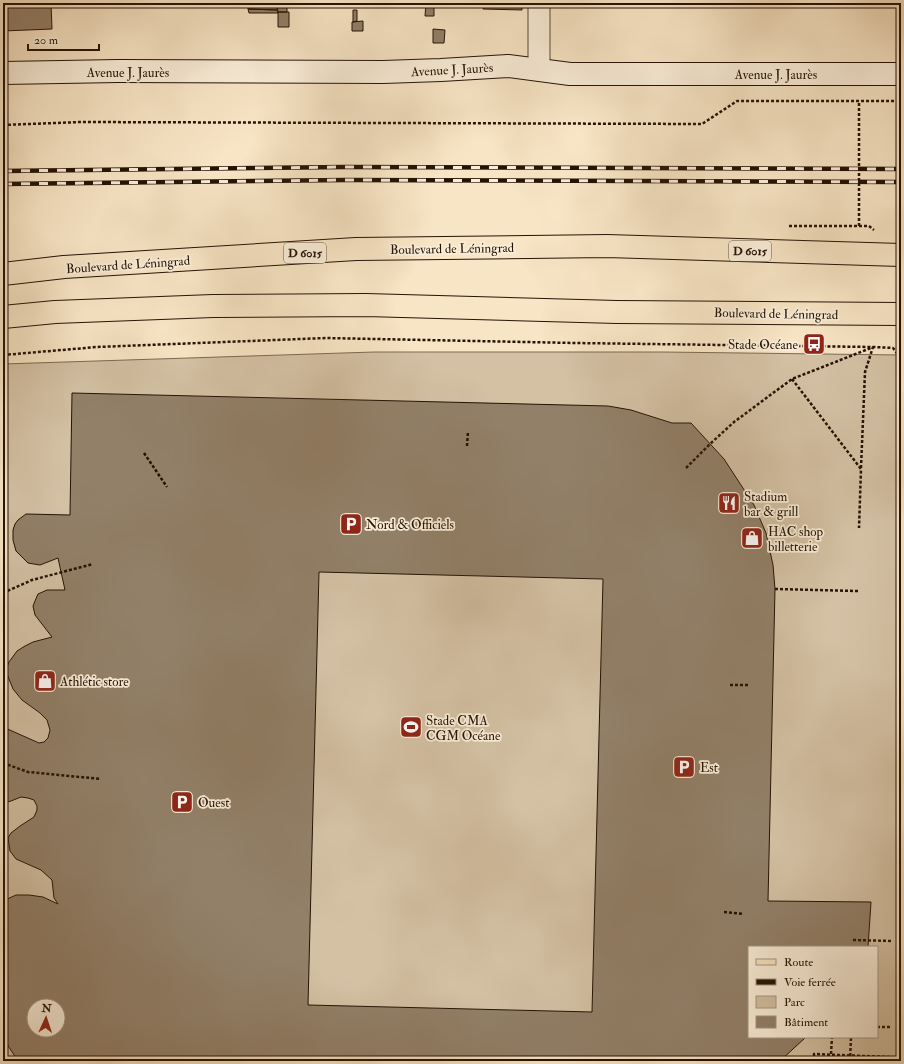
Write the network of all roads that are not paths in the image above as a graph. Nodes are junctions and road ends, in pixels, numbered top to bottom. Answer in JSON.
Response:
{"nodes":[{"id":1,"x":539,"y":3,"type":"edge"},
{"id":2,"x":539,"y":70,"type":"junction"},
{"id":3,"x":3,"y":73,"type":"edge"},
{"id":4,"x":901,"y":74,"type":"edge"},
{"id":5,"x":901,"y":255,"type":"edge"},
{"id":6,"x":3,"y":274,"type":"edge"},
{"id":7,"x":901,"y":314,"type":"edge"},
{"id":8,"x":3,"y":317,"type":"edge"}],
"edges":[{"from":1,"to":2,"type":"street"},
{"from":2,"to":3,"type":"street","name":"Avenue J. Jaurès"},
{"from":2,"to":4,"type":"street","name":"Avenue J. Jaurès"},
{"from":5,"to":6,"type":"main road","name":"Boulevard de Léningrad","number":"D 6015"},
{"from":7,"to":8,"type":"main road","name":"Boulevard de Léningrad"}]}
